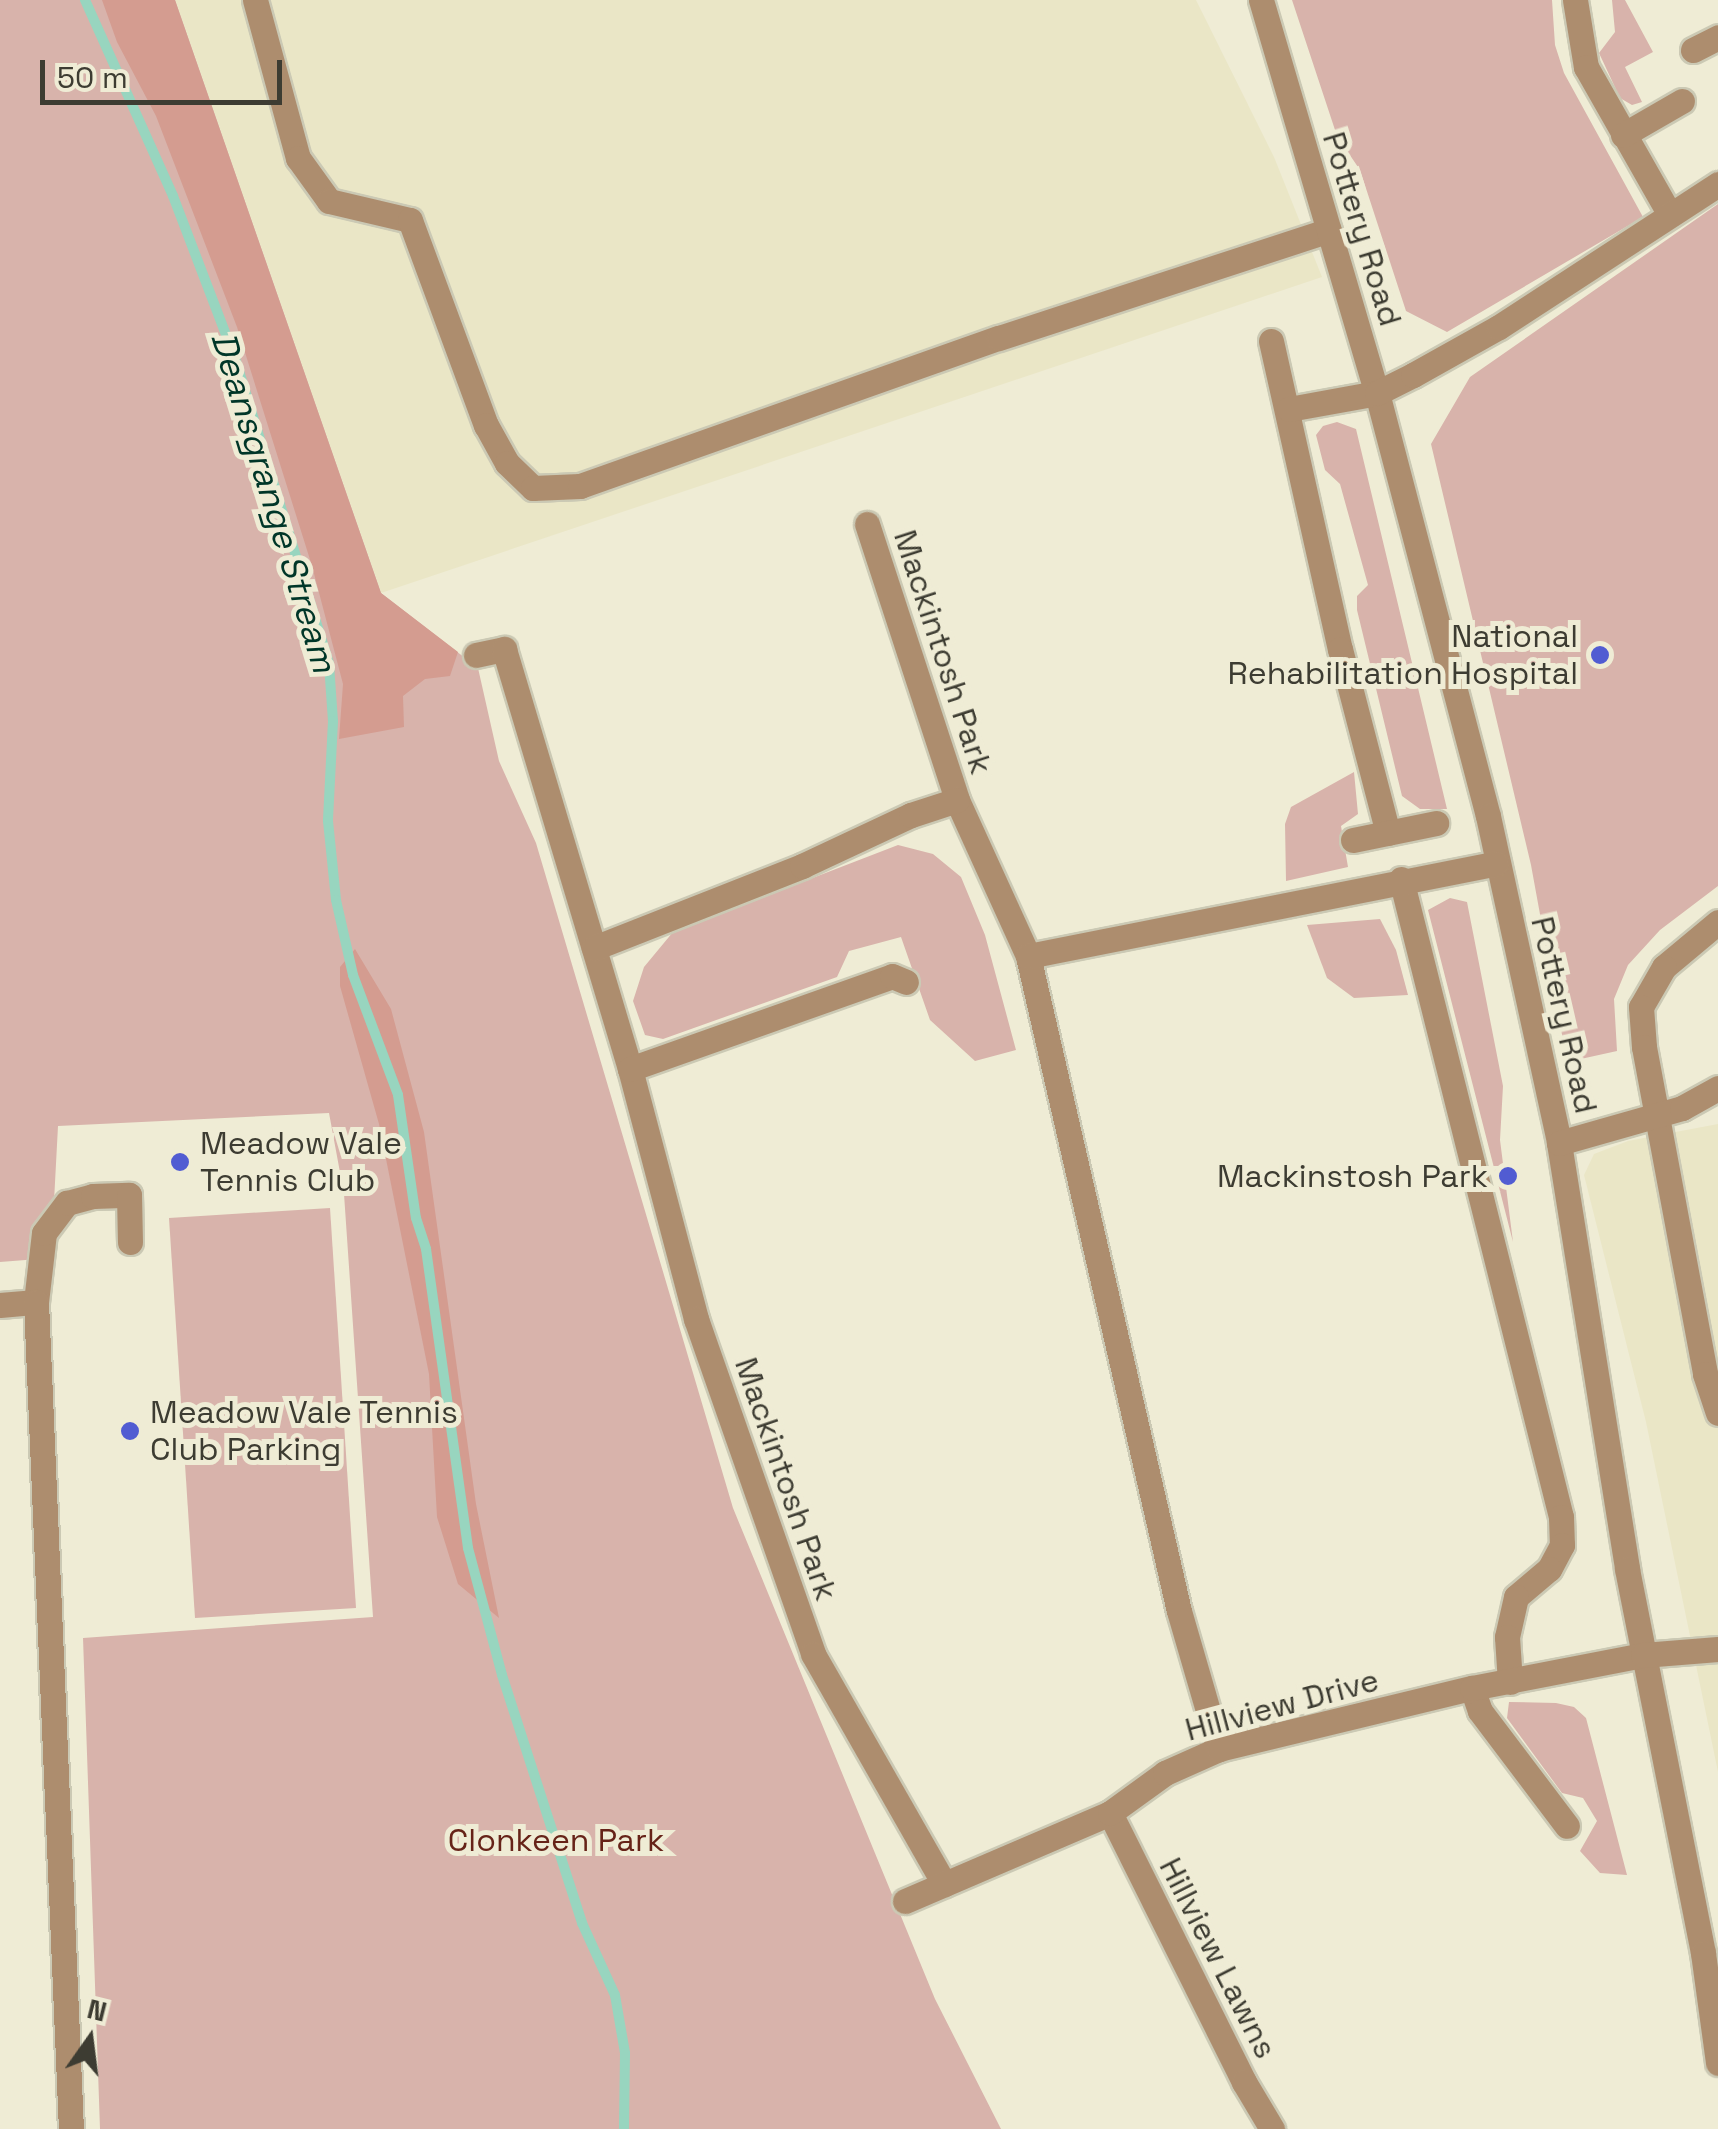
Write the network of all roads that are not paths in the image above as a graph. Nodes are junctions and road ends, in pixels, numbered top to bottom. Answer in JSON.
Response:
{"nodes":[{"id":1,"x":255,"y":0,"type":"edge"},
{"id":2,"x":1261,"y":0,"type":"edge"},
{"id":3,"x":1581,"y":4,"type":"edge"},
{"id":4,"x":1718,"y":37,"type":"edge"},
{"id":5,"x":1693,"y":50,"type":"dead end"},
{"id":6,"x":1682,"y":101,"type":"dead end"},
{"id":7,"x":1623,"y":135,"type":"junction"},
{"id":8,"x":1718,"y":184,"type":"edge"},
{"id":9,"x":1669,"y":213,"type":"junction"},
{"id":10,"x":1329,"y":230,"type":"junction"},
{"id":11,"x":1271,"y":341,"type":"dead end"},
{"id":12,"x":1377,"y":393,"type":"junction"},
{"id":13,"x":1288,"y":409,"type":"junction"},
{"id":14,"x":867,"y":524,"type":"dead end"},
{"id":15,"x":476,"y":656,"type":"dead end"},
{"id":16,"x":958,"y":800,"type":"junction"},
{"id":17,"x":1436,"y":823,"type":"dead end"},
{"id":18,"x":1388,"y":832,"type":"junction"},
{"id":19,"x":1352,"y":840,"type":"dead end"},
{"id":20,"x":1496,"y":863,"type":"junction"},
{"id":21,"x":1401,"y":879,"type":"junction"},
{"id":22,"x":1718,"y":922,"type":"edge"},
{"id":23,"x":594,"y":948,"type":"junction"},
{"id":24,"x":1028,"y":956,"type":"junction"},
{"id":25,"x":906,"y":982,"type":"dead end"},
{"id":26,"x":630,"y":1069,"type":"junction"},
{"id":27,"x":1718,"y":1088,"type":"edge"},
{"id":28,"x":1657,"y":1116,"type":"junction"},
{"id":29,"x":1559,"y":1143,"type":"junction"},
{"id":30,"x":130,"y":1242,"type":"dead end"},
{"id":31,"x":36,"y":1302,"type":"junction"},
{"id":32,"x":0,"y":1306,"type":"edge"},
{"id":33,"x":1718,"y":1413,"type":"edge"},
{"id":34,"x":1718,"y":1648,"type":"edge"},
{"id":35,"x":1644,"y":1655,"type":"junction"},
{"id":36,"x":1510,"y":1682,"type":"junction"},
{"id":37,"x":1472,"y":1688,"type":"junction"},
{"id":38,"x":1219,"y":1749,"type":"junction"},
{"id":39,"x":1110,"y":1813,"type":"junction"},
{"id":40,"x":1566,"y":1826,"type":"dead end"},
{"id":41,"x":944,"y":1884,"type":"junction"},
{"id":42,"x":905,"y":1901,"type":"dead end"},
{"id":43,"x":1718,"y":2063,"type":"edge"},
{"id":44,"x":71,"y":2129,"type":"edge"},
{"id":45,"x":1272,"y":2129,"type":"edge"}],
"edges":[{"from":1,"to":10,"type":"street"},
{"from":2,"to":10,"type":"street","name":"Pottery Road"},
{"from":3,"to":7,"type":"street"},
{"from":4,"to":5,"type":"street"},
{"from":6,"to":7,"type":"street"},
{"from":7,"to":9,"type":"street"},
{"from":8,"to":9,"type":"street"},
{"from":9,"to":12,"type":"street"},
{"from":10,"to":12,"type":"street","name":"Pottery Road"},
{"from":11,"to":13,"type":"street"},
{"from":12,"to":13,"type":"street"},
{"from":12,"to":20,"type":"street","name":"Pottery Road"},
{"from":13,"to":18,"type":"street"},
{"from":14,"to":16,"type":"street","name":"Mackintosh Park"},
{"from":15,"to":23,"type":"street","name":"Mackintosh Park"},
{"from":16,"to":23,"type":"street","name":"Mackintosh Park"},
{"from":16,"to":24,"type":"street","name":"Mackintosh Park"},
{"from":17,"to":18,"type":"street"},
{"from":18,"to":19,"type":"street"},
{"from":20,"to":21,"type":"street"},
{"from":20,"to":29,"type":"street","name":"Pottery Road"},
{"from":21,"to":24,"type":"street"},
{"from":21,"to":36,"type":"street"},
{"from":22,"to":28,"type":"street"},
{"from":23,"to":26,"type":"street","name":"Mackintosh Park"},
{"from":24,"to":38,"type":"street","name":"Mackintosh Park"},
{"from":25,"to":26,"type":"street"},
{"from":26,"to":41,"type":"street","name":"Mackintosh Park"},
{"from":27,"to":28,"type":"street"},
{"from":28,"to":29,"type":"street"},
{"from":28,"to":33,"type":"street"},
{"from":29,"to":35,"type":"street","name":"Pottery Road"},
{"from":30,"to":31,"type":"street"},
{"from":31,"to":32,"type":"street"},
{"from":31,"to":44,"type":"street"},
{"from":34,"to":35,"type":"street","name":"Hillview Drive"},
{"from":35,"to":36,"type":"street","name":"Hillview Drive"},
{"from":35,"to":43,"type":"street","name":"Pottery Road"},
{"from":36,"to":37,"type":"street","name":"Hillview Drive"},
{"from":37,"to":38,"type":"street","name":"Hillview Drive"},
{"from":37,"to":40,"type":"street"},
{"from":38,"to":39,"type":"street","name":"Hillview Drive"},
{"from":39,"to":41,"type":"street","name":"Hillview Drive"},
{"from":39,"to":45,"type":"street","name":"Hillview Lawns"},
{"from":41,"to":42,"type":"street","name":"Hillview Drive"}]}
